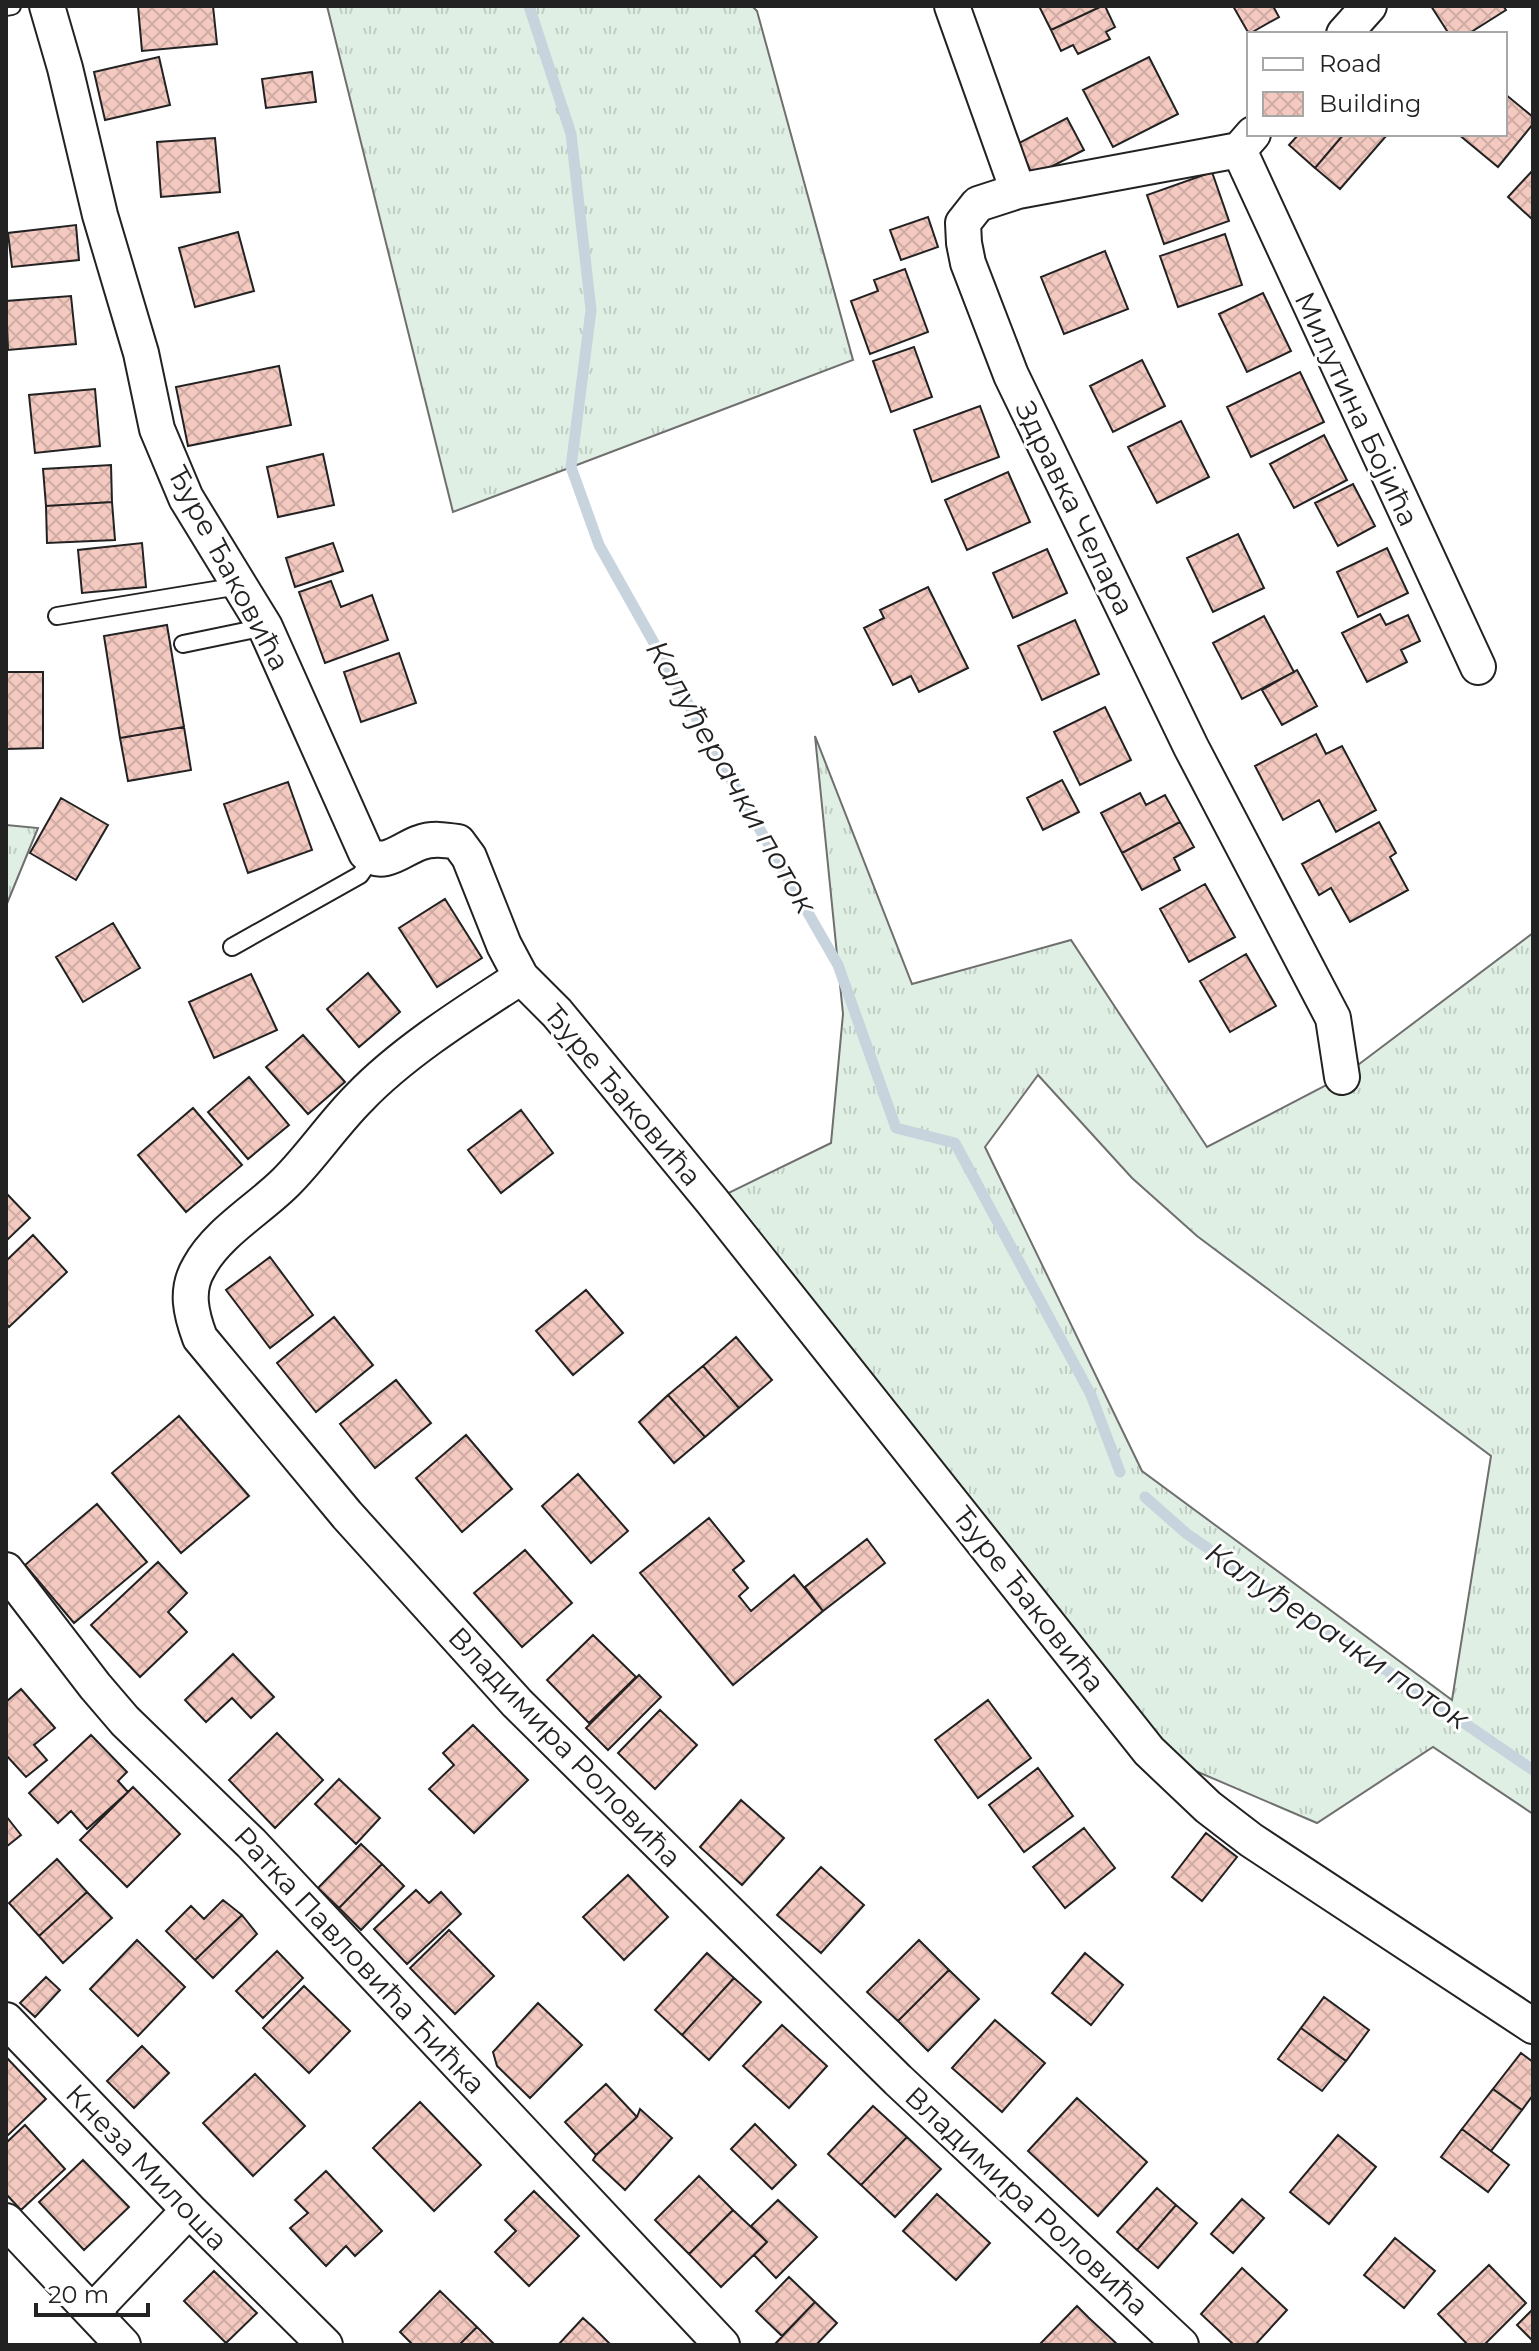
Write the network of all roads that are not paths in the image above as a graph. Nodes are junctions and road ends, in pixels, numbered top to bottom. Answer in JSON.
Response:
{"nodes":[{"id":1,"x":47,"y":6,"type":"edge"},
{"id":2,"x":952,"y":6,"type":"edge"},
{"id":3,"x":1246,"y":142,"type":"edge"},
{"id":4,"x":1018,"y":191,"type":"junction"},
{"id":5,"x":239,"y":586,"type":"junction"},
{"id":6,"x":57,"y":616,"type":"dead end"},
{"id":7,"x":265,"y":627,"type":"junction"},
{"id":8,"x":183,"y":644,"type":"dead end"},
{"id":9,"x":1478,"y":667,"type":"dead end"},
{"id":10,"x":372,"y":858,"type":"junction"},
{"id":11,"x":232,"y":947,"type":"dead end"},
{"id":12,"x":521,"y":977,"type":"junction"},
{"id":13,"x":1342,"y":1077,"type":"dead end"},
{"id":14,"x":6,"y":1570,"type":"edge"},
{"id":15,"x":6,"y":2020,"type":"edge"},
{"id":16,"x":1533,"y":2026,"type":"edge"},
{"id":17,"x":189,"y":2210,"type":"junction"},
{"id":18,"x":6,"y":2221,"type":"edge"},
{"id":19,"x":92,"y":2312,"type":"junction"},
{"id":20,"x":123,"y":2345,"type":"edge"},
{"id":21,"x":325,"y":2345,"type":"edge"},
{"id":22,"x":722,"y":2345,"type":"edge"},
{"id":23,"x":1181,"y":2345,"type":"edge"}],
"edges":[{"from":1,"to":5,"type":"street","name":"Ђуре Ђаковића"},
{"from":2,"to":4,"type":"street"},
{"from":3,"to":4,"type":"street"},
{"from":3,"to":9,"type":"street","name":"Милутина Бојића"},
{"from":4,"to":13,"type":"street","name":"Здравка Челара"},
{"from":5,"to":6,"type":"lane"},
{"from":5,"to":7,"type":"street","name":"Ђуре Ђаковића"},
{"from":7,"to":8,"type":"lane"},
{"from":7,"to":10,"type":"street","name":"Ђуре Ђаковића"},
{"from":10,"to":11,"type":"lane"},
{"from":10,"to":12,"type":"street","name":"Ђуре Ђаковића"},
{"from":12,"to":16,"type":"street","name":"Ђуре Ђаковића"},
{"from":12,"to":23,"type":"street","name":"Владимира Роловића"},
{"from":14,"to":22,"type":"street","name":"Ратка Павловића Ћићка"},
{"from":15,"to":17,"type":"street","name":"Кнеза Милоша"},
{"from":17,"to":19,"type":"street"},
{"from":17,"to":21,"type":"street","name":"Кнеза Милоша"},
{"from":18,"to":19,"type":"street"},
{"from":19,"to":20,"type":"street"}]}
